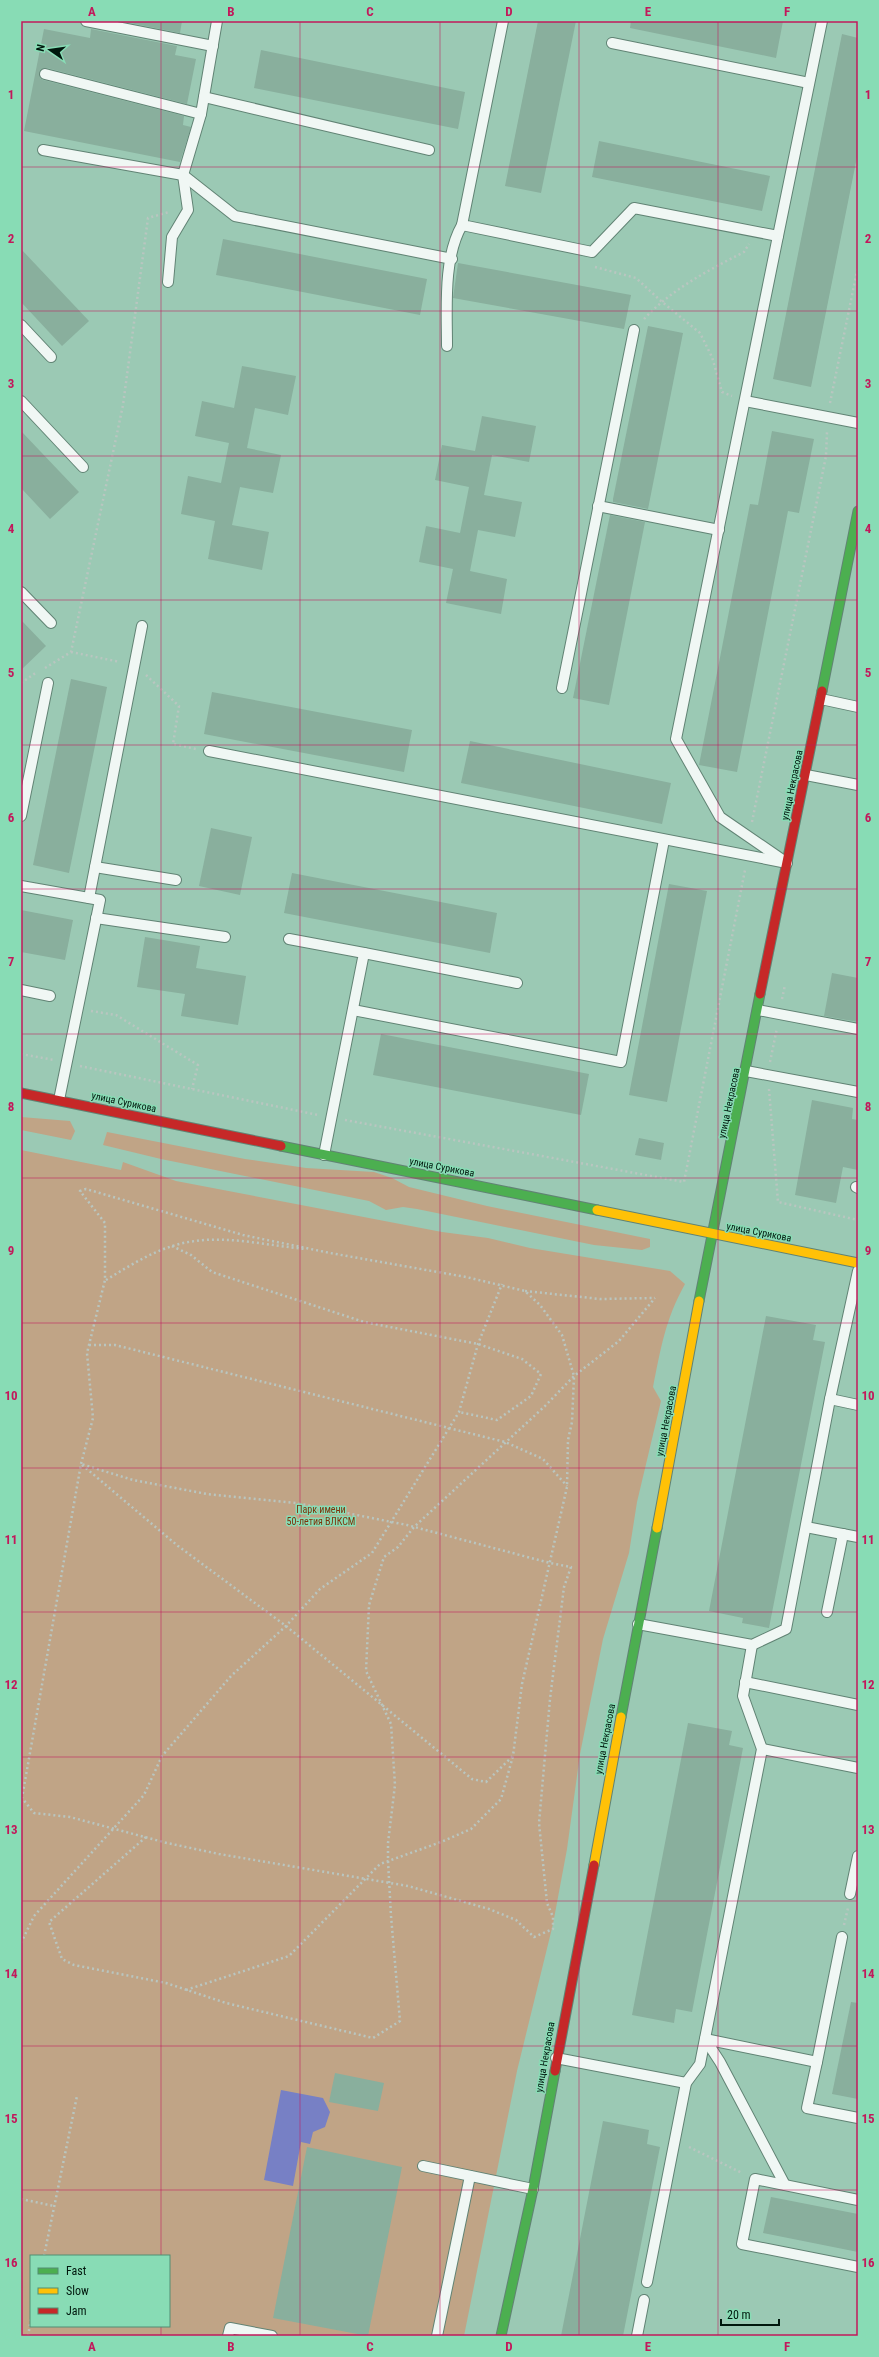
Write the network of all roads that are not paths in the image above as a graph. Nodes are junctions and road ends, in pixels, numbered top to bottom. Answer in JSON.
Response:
{"nodes":[{"id":1,"x":86,"y":21,"type":"edge"},
{"id":2,"x":217,"y":21,"type":"edge"},
{"id":3,"x":502,"y":21,"type":"edge"},
{"id":4,"x":822,"y":21,"type":"edge"},
{"id":5,"x":612,"y":43,"type":"dead end"},
{"id":6,"x":212,"y":46,"type":"junction"},
{"id":7,"x":45,"y":74,"type":"dead end"},
{"id":8,"x":809,"y":83,"type":"junction"},
{"id":9,"x":204,"y":97,"type":"junction"},
{"id":10,"x":201,"y":114,"type":"junction"},
{"id":11,"x":43,"y":150,"type":"dead end"},
{"id":12,"x":430,"y":150,"type":"dead end"},
{"id":13,"x":183,"y":174,"type":"junction"},
{"id":14,"x":462,"y":225,"type":"junction"},
{"id":15,"x":778,"y":236,"type":"junction"},
{"id":16,"x":452,"y":259,"type":"junction"},
{"id":17,"x":168,"y":282,"type":"dead end"},
{"id":18,"x":21,"y":325,"type":"edge"},
{"id":19,"x":634,"y":330,"type":"road end"},
{"id":20,"x":447,"y":346,"type":"dead end"},
{"id":21,"x":51,"y":357,"type":"dead end"},
{"id":22,"x":745,"y":400,"type":"junction"},
{"id":23,"x":21,"y":401,"type":"edge"},
{"id":24,"x":858,"y":423,"type":"edge"},
{"id":25,"x":83,"y":467,"type":"dead end"},
{"id":26,"x":598,"y":506,"type":"junction"},
{"id":27,"x":858,"y":511,"type":"edge"},
{"id":28,"x":719,"y":530,"type":"junction"},
{"id":29,"x":846,"y":575,"type":"junction"},
{"id":30,"x":858,"y":577,"type":"edge"},
{"id":31,"x":21,"y":592,"type":"edge"},
{"id":32,"x":51,"y":623,"type":"dead end"},
{"id":33,"x":142,"y":626,"type":"dead end"},
{"id":34,"x":48,"y":683,"type":"dead end"},
{"id":35,"x":562,"y":688,"type":"dead end"},
{"id":36,"x":821,"y":699,"type":"junction"},
{"id":37,"x":858,"y":707,"type":"edge"},
{"id":38,"x":208,"y":752,"type":"road end"},
{"id":39,"x":806,"y":775,"type":"junction"},
{"id":40,"x":858,"y":785,"type":"edge"},
{"id":41,"x":21,"y":816,"type":"edge"},
{"id":42,"x":664,"y":840,"type":"junction"},
{"id":43,"x":787,"y":863,"type":"junction"},
{"id":44,"x":95,"y":867,"type":"junction"},
{"id":45,"x":176,"y":880,"type":"dead end"},
{"id":46,"x":21,"y":886,"type":"edge"},
{"id":47,"x":89,"y":898,"type":"junction"},
{"id":48,"x":96,"y":918,"type":"junction"},
{"id":49,"x":225,"y":937,"type":"dead end"},
{"id":50,"x":289,"y":939,"type":"dead end"},
{"id":51,"x":364,"y":953,"type":"junction"},
{"id":52,"x":517,"y":983,"type":"dead end"},
{"id":53,"x":21,"y":990,"type":"edge"},
{"id":54,"x":50,"y":996,"type":"dead end"},
{"id":55,"x":353,"y":1010,"type":"junction"},
{"id":56,"x":758,"y":1010,"type":"junction"},
{"id":57,"x":858,"y":1029,"type":"edge"},
{"id":58,"x":746,"y":1071,"type":"junction"},
{"id":59,"x":858,"y":1092,"type":"edge"},
{"id":60,"x":21,"y":1093,"type":"edge"},
{"id":61,"x":59,"y":1100,"type":"junction"},
{"id":62,"x":324,"y":1155,"type":"junction"},
{"id":63,"x":712,"y":1234,"type":"junction"},
{"id":64,"x":858,"y":1262,"type":"edge"},
{"id":65,"x":858,"y":1271,"type":"edge"},
{"id":66,"x":830,"y":1399,"type":"junction"},
{"id":67,"x":858,"y":1405,"type":"edge"},
{"id":68,"x":806,"y":1527,"type":"junction"},
{"id":69,"x":843,"y":1534,"type":"junction"},
{"id":70,"x":858,"y":1537,"type":"edge"},
{"id":71,"x":827,"y":1612,"type":"dead end"},
{"id":72,"x":638,"y":1624,"type":"junction"},
{"id":73,"x":752,"y":1645,"type":"junction"},
{"id":74,"x":745,"y":1682,"type":"junction"},
{"id":75,"x":858,"y":1705,"type":"edge"},
{"id":76,"x":762,"y":1748,"type":"junction"},
{"id":77,"x":858,"y":1768,"type":"edge"},
{"id":78,"x":858,"y":1856,"type":"edge"},
{"id":79,"x":850,"y":1894,"type":"road end"},
{"id":80,"x":842,"y":1937,"type":"road end"},
{"id":81,"x":705,"y":2039,"type":"junction"},
{"id":82,"x":556,"y":2058,"type":"junction"},
{"id":83,"x":817,"y":2062,"type":"junction"},
{"id":84,"x":686,"y":2083,"type":"junction"},
{"id":85,"x":858,"y":2118,"type":"edge"},
{"id":86,"x":423,"y":2166,"type":"dead end"},
{"id":87,"x":470,"y":2176,"type":"junction"},
{"id":88,"x":785,"y":2185,"type":"junction"},
{"id":89,"x":533,"y":2188,"type":"junction"},
{"id":90,"x":858,"y":2200,"type":"edge"},
{"id":91,"x":858,"y":2267,"type":"edge"},
{"id":92,"x":647,"y":2282,"type":"dead end"},
{"id":93,"x":644,"y":2300,"type":"dead end"},
{"id":94,"x":228,"y":2336,"type":"edge"},
{"id":95,"x":272,"y":2336,"type":"edge"},
{"id":96,"x":437,"y":2336,"type":"edge"},
{"id":97,"x":501,"y":2336,"type":"edge"},
{"id":98,"x":637,"y":2336,"type":"edge"}],
"edges":[{"from":1,"to":6,"type":"lane"},
{"from":2,"to":6,"type":"lane"},
{"from":3,"to":14,"type":"lane"},
{"from":4,"to":8,"type":"lane"},
{"from":5,"to":8,"type":"lane"},
{"from":6,"to":9,"type":"lane"},
{"from":7,"to":10,"type":"lane"},
{"from":8,"to":15,"type":"lane"},
{"from":9,"to":10,"type":"lane"},
{"from":9,"to":12,"type":"lane"},
{"from":10,"to":13,"type":"lane"},
{"from":11,"to":13,"type":"lane"},
{"from":13,"to":16,"type":"lane"},
{"from":13,"to":17,"type":"lane"},
{"from":14,"to":15,"type":"lane"},
{"from":14,"to":16,"type":"lane"},
{"from":15,"to":22,"type":"lane"},
{"from":16,"to":20,"type":"lane"},
{"from":18,"to":21,"type":"lane"},
{"from":19,"to":26,"type":"lane"},
{"from":22,"to":24,"type":"lane"},
{"from":22,"to":28,"type":"lane"},
{"from":23,"to":25,"type":"lane"},
{"from":26,"to":28,"type":"lane"},
{"from":26,"to":35,"type":"lane"},
{"from":27,"to":29,"type":"street","name":"улица Некрасова"},
{"from":28,"to":43,"type":"lane"},
{"from":29,"to":30,"type":"lane"},
{"from":29,"to":36,"type":"street","name":"улица Некрасова"},
{"from":31,"to":32,"type":"lane"},
{"from":33,"to":44,"type":"lane"},
{"from":34,"to":41,"type":"lane"},
{"from":36,"to":37,"type":"lane"},
{"from":36,"to":39,"type":"street","name":"улица Некрасова"},
{"from":38,"to":42,"type":"lane"},
{"from":39,"to":40,"type":"lane"},
{"from":39,"to":43,"type":"street","name":"улица Некрасова"},
{"from":42,"to":43,"type":"lane"},
{"from":42,"to":55,"type":"lane"},
{"from":43,"to":56,"type":"street","name":"улица Некрасова"},
{"from":44,"to":45,"type":"lane"},
{"from":44,"to":47,"type":"lane"},
{"from":46,"to":47,"type":"lane"},
{"from":47,"to":48,"type":"lane"},
{"from":48,"to":49,"type":"lane"},
{"from":48,"to":61,"type":"lane"},
{"from":50,"to":51,"type":"lane"},
{"from":51,"to":52,"type":"lane"},
{"from":51,"to":55,"type":"lane"},
{"from":53,"to":54,"type":"lane"},
{"from":55,"to":62,"type":"lane"},
{"from":56,"to":57,"type":"lane"},
{"from":56,"to":58,"type":"street","name":"улица Некрасова"},
{"from":58,"to":59,"type":"lane"},
{"from":58,"to":63,"type":"street","name":"улица Некрасова"},
{"from":60,"to":61,"type":"street","name":"улица Сурикова"},
{"from":61,"to":62,"type":"street","name":"улица Сурикова"},
{"from":62,"to":63,"type":"street","name":"улица Сурикова"},
{"from":63,"to":64,"type":"street","name":"улица Сурикова"},
{"from":63,"to":72,"type":"street","name":"улица Некрасова"},
{"from":65,"to":66,"type":"lane"},
{"from":66,"to":67,"type":"lane"},
{"from":66,"to":68,"type":"lane"},
{"from":68,"to":69,"type":"lane"},
{"from":68,"to":73,"type":"lane"},
{"from":69,"to":70,"type":"lane"},
{"from":69,"to":71,"type":"lane"},
{"from":72,"to":73,"type":"lane"},
{"from":72,"to":82,"type":"street","name":"улица Некрасова"},
{"from":73,"to":74,"type":"lane"},
{"from":74,"to":75,"type":"lane"},
{"from":74,"to":76,"type":"lane"},
{"from":76,"to":77,"type":"lane"},
{"from":76,"to":81,"type":"lane"},
{"from":78,"to":79,"type":"lane"},
{"from":80,"to":83,"type":"lane"},
{"from":81,"to":83,"type":"lane"},
{"from":81,"to":84,"type":"lane"},
{"from":81,"to":88,"type":"lane"},
{"from":82,"to":84,"type":"lane"},
{"from":82,"to":89,"type":"street","name":"улица Некрасова"},
{"from":83,"to":85,"type":"lane"},
{"from":84,"to":92,"type":"lane"},
{"from":86,"to":87,"type":"lane"},
{"from":87,"to":89,"type":"lane"},
{"from":87,"to":96,"type":"lane"},
{"from":88,"to":90,"type":"lane"},
{"from":88,"to":91,"type":"lane"},
{"from":89,"to":97,"type":"street","name":"улица Некрасова"},
{"from":93,"to":98,"type":"lane"},
{"from":94,"to":95,"type":"lane"}]}
